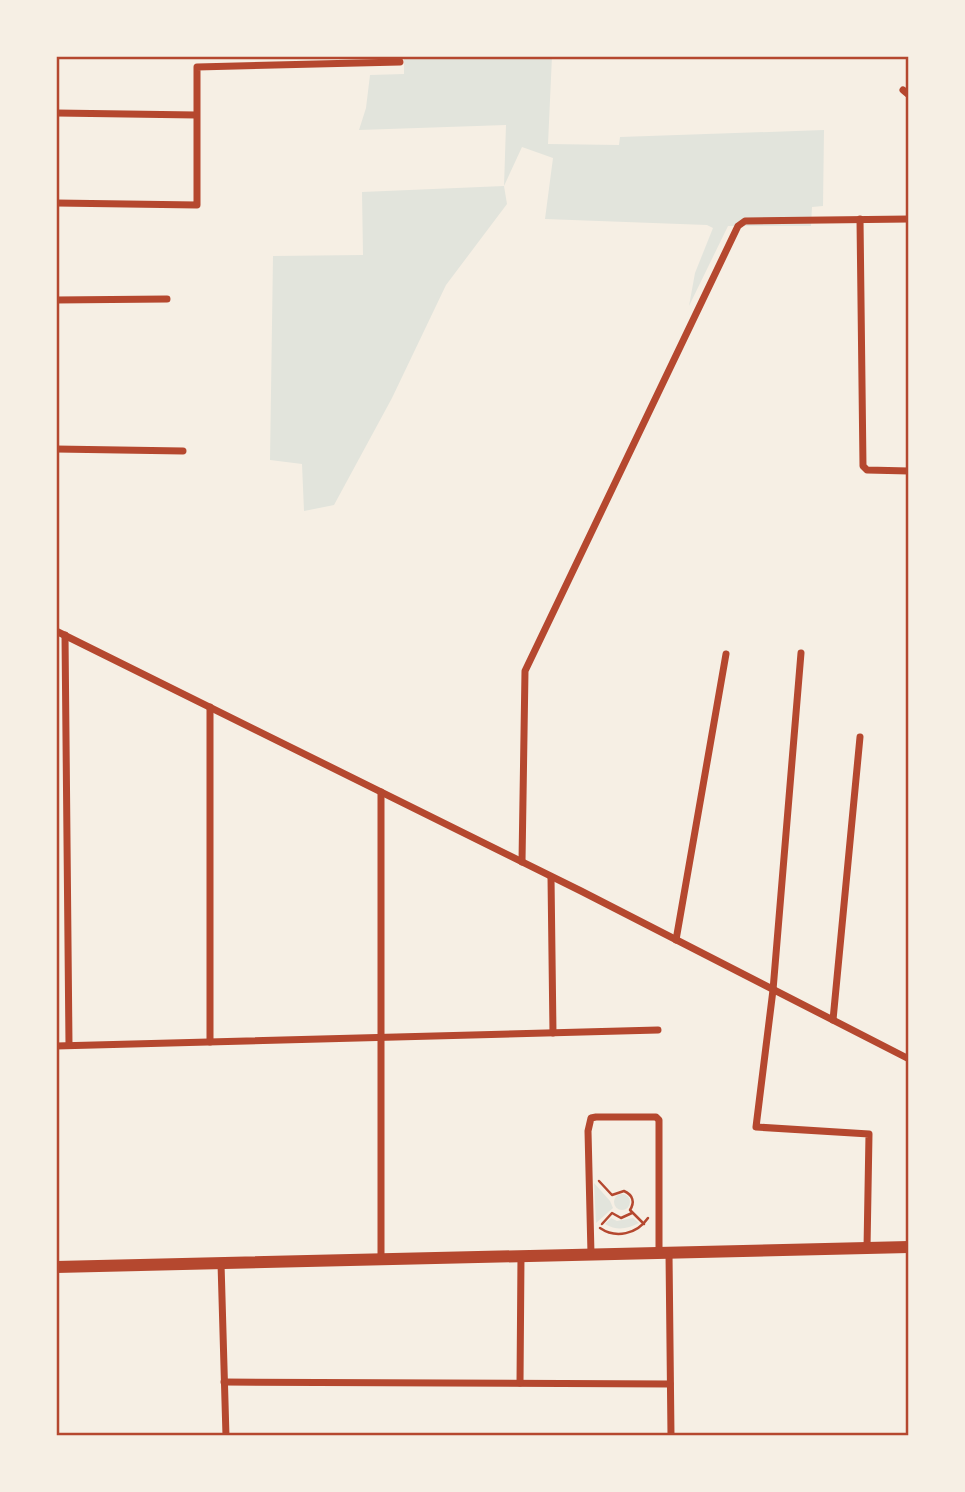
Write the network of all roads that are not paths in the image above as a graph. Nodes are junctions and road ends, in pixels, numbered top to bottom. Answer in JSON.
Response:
{"nodes":[{"id":1,"x":400,"y":62,"type":"dead end"},
{"id":2,"x":56,"y":113,"type":"edge"},
{"id":3,"x":196,"y":115,"type":"junction"},
{"id":4,"x":56,"y":203,"type":"edge"},
{"id":5,"x":860,"y":219,"type":"junction"},
{"id":6,"x":909,"y":219,"type":"edge"},
{"id":7,"x":56,"y":299,"type":"edge"},
{"id":8,"x":167,"y":299,"type":"dead end"},
{"id":9,"x":56,"y":449,"type":"edge"},
{"id":10,"x":183,"y":451,"type":"dead end"},
{"id":11,"x":909,"y":471,"type":"edge"},
{"id":12,"x":56,"y":631,"type":"edge"},
{"id":13,"x":65,"y":635,"type":"junction"},
{"id":14,"x":801,"y":653,"type":"dead end"},
{"id":15,"x":726,"y":654,"type":"dead end"},
{"id":16,"x":210,"y":707,"type":"junction"},
{"id":17,"x":860,"y":737,"type":"dead end"},
{"id":18,"x":381,"y":792,"type":"junction"},
{"id":19,"x":522,"y":862,"type":"junction"},
{"id":20,"x":551,"y":877,"type":"junction"},
{"id":21,"x":676,"y":940,"type":"junction"},
{"id":22,"x":773,"y":990,"type":"junction"},
{"id":23,"x":833,"y":1020,"type":"junction"},
{"id":24,"x":658,"y":1030,"type":"dead end"},
{"id":25,"x":553,"y":1033,"type":"junction"},
{"id":26,"x":381,"y":1037,"type":"junction"},
{"id":27,"x":210,"y":1042,"type":"junction"},
{"id":28,"x":69,"y":1045,"type":"junction"},
{"id":29,"x":56,"y":1046,"type":"edge"},
{"id":30,"x":909,"y":1059,"type":"edge"},
{"id":31,"x":909,"y":1247,"type":"edge"},
{"id":32,"x":867,"y":1248,"type":"junction"},
{"id":33,"x":664,"y":1253,"type":"junction"},
{"id":34,"x":591,"y":1254,"type":"junction"},
{"id":35,"x":521,"y":1256,"type":"junction"},
{"id":36,"x":381,"y":1259,"type":"junction"},
{"id":37,"x":221,"y":1263,"type":"junction"},
{"id":38,"x":56,"y":1266,"type":"edge"},
{"id":39,"x":224,"y":1382,"type":"junction"},
{"id":40,"x":520,"y":1383,"type":"junction"},
{"id":41,"x":670,"y":1384,"type":"junction"},
{"id":42,"x":226,"y":1436,"type":"edge"},
{"id":43,"x":671,"y":1436,"type":"edge"}],
"edges":[{"from":1,"to":3,"type":"street"},
{"from":2,"to":3,"type":"street"},
{"from":3,"to":4,"type":"street"},
{"from":5,"to":6,"type":"street"},
{"from":5,"to":11,"type":"street"},
{"from":5,"to":19,"type":"street"},
{"from":7,"to":8,"type":"street"},
{"from":9,"to":10,"type":"street"},
{"from":12,"to":13,"type":"street"},
{"from":13,"to":16,"type":"street"},
{"from":13,"to":28,"type":"street"},
{"from":14,"to":22,"type":"street"},
{"from":15,"to":21,"type":"street"},
{"from":16,"to":18,"type":"street"},
{"from":16,"to":27,"type":"street"},
{"from":17,"to":23,"type":"street"},
{"from":18,"to":19,"type":"street"},
{"from":18,"to":26,"type":"street"},
{"from":19,"to":20,"type":"street"},
{"from":20,"to":21,"type":"street"},
{"from":20,"to":25,"type":"street"},
{"from":21,"to":22,"type":"street"},
{"from":22,"to":23,"type":"street"},
{"from":22,"to":32,"type":"street"},
{"from":23,"to":30,"type":"street"},
{"from":24,"to":25,"type":"street"},
{"from":25,"to":26,"type":"street"},
{"from":26,"to":27,"type":"street"},
{"from":26,"to":36,"type":"street"},
{"from":27,"to":28,"type":"street"},
{"from":28,"to":29,"type":"street"},
{"from":31,"to":32,"type":"main road"},
{"from":32,"to":33,"type":"main road"},
{"from":33,"to":34,"type":"main road"},
{"from":33,"to":34,"type":"street"},
{"from":33,"to":41,"type":"street"},
{"from":34,"to":35,"type":"main road"},
{"from":35,"to":36,"type":"main road"},
{"from":35,"to":40,"type":"street"},
{"from":36,"to":37,"type":"main road"},
{"from":37,"to":38,"type":"main road"},
{"from":37,"to":39,"type":"street"},
{"from":39,"to":40,"type":"street"},
{"from":39,"to":42,"type":"street"},
{"from":40,"to":41,"type":"street"},
{"from":41,"to":43,"type":"street"}]}
